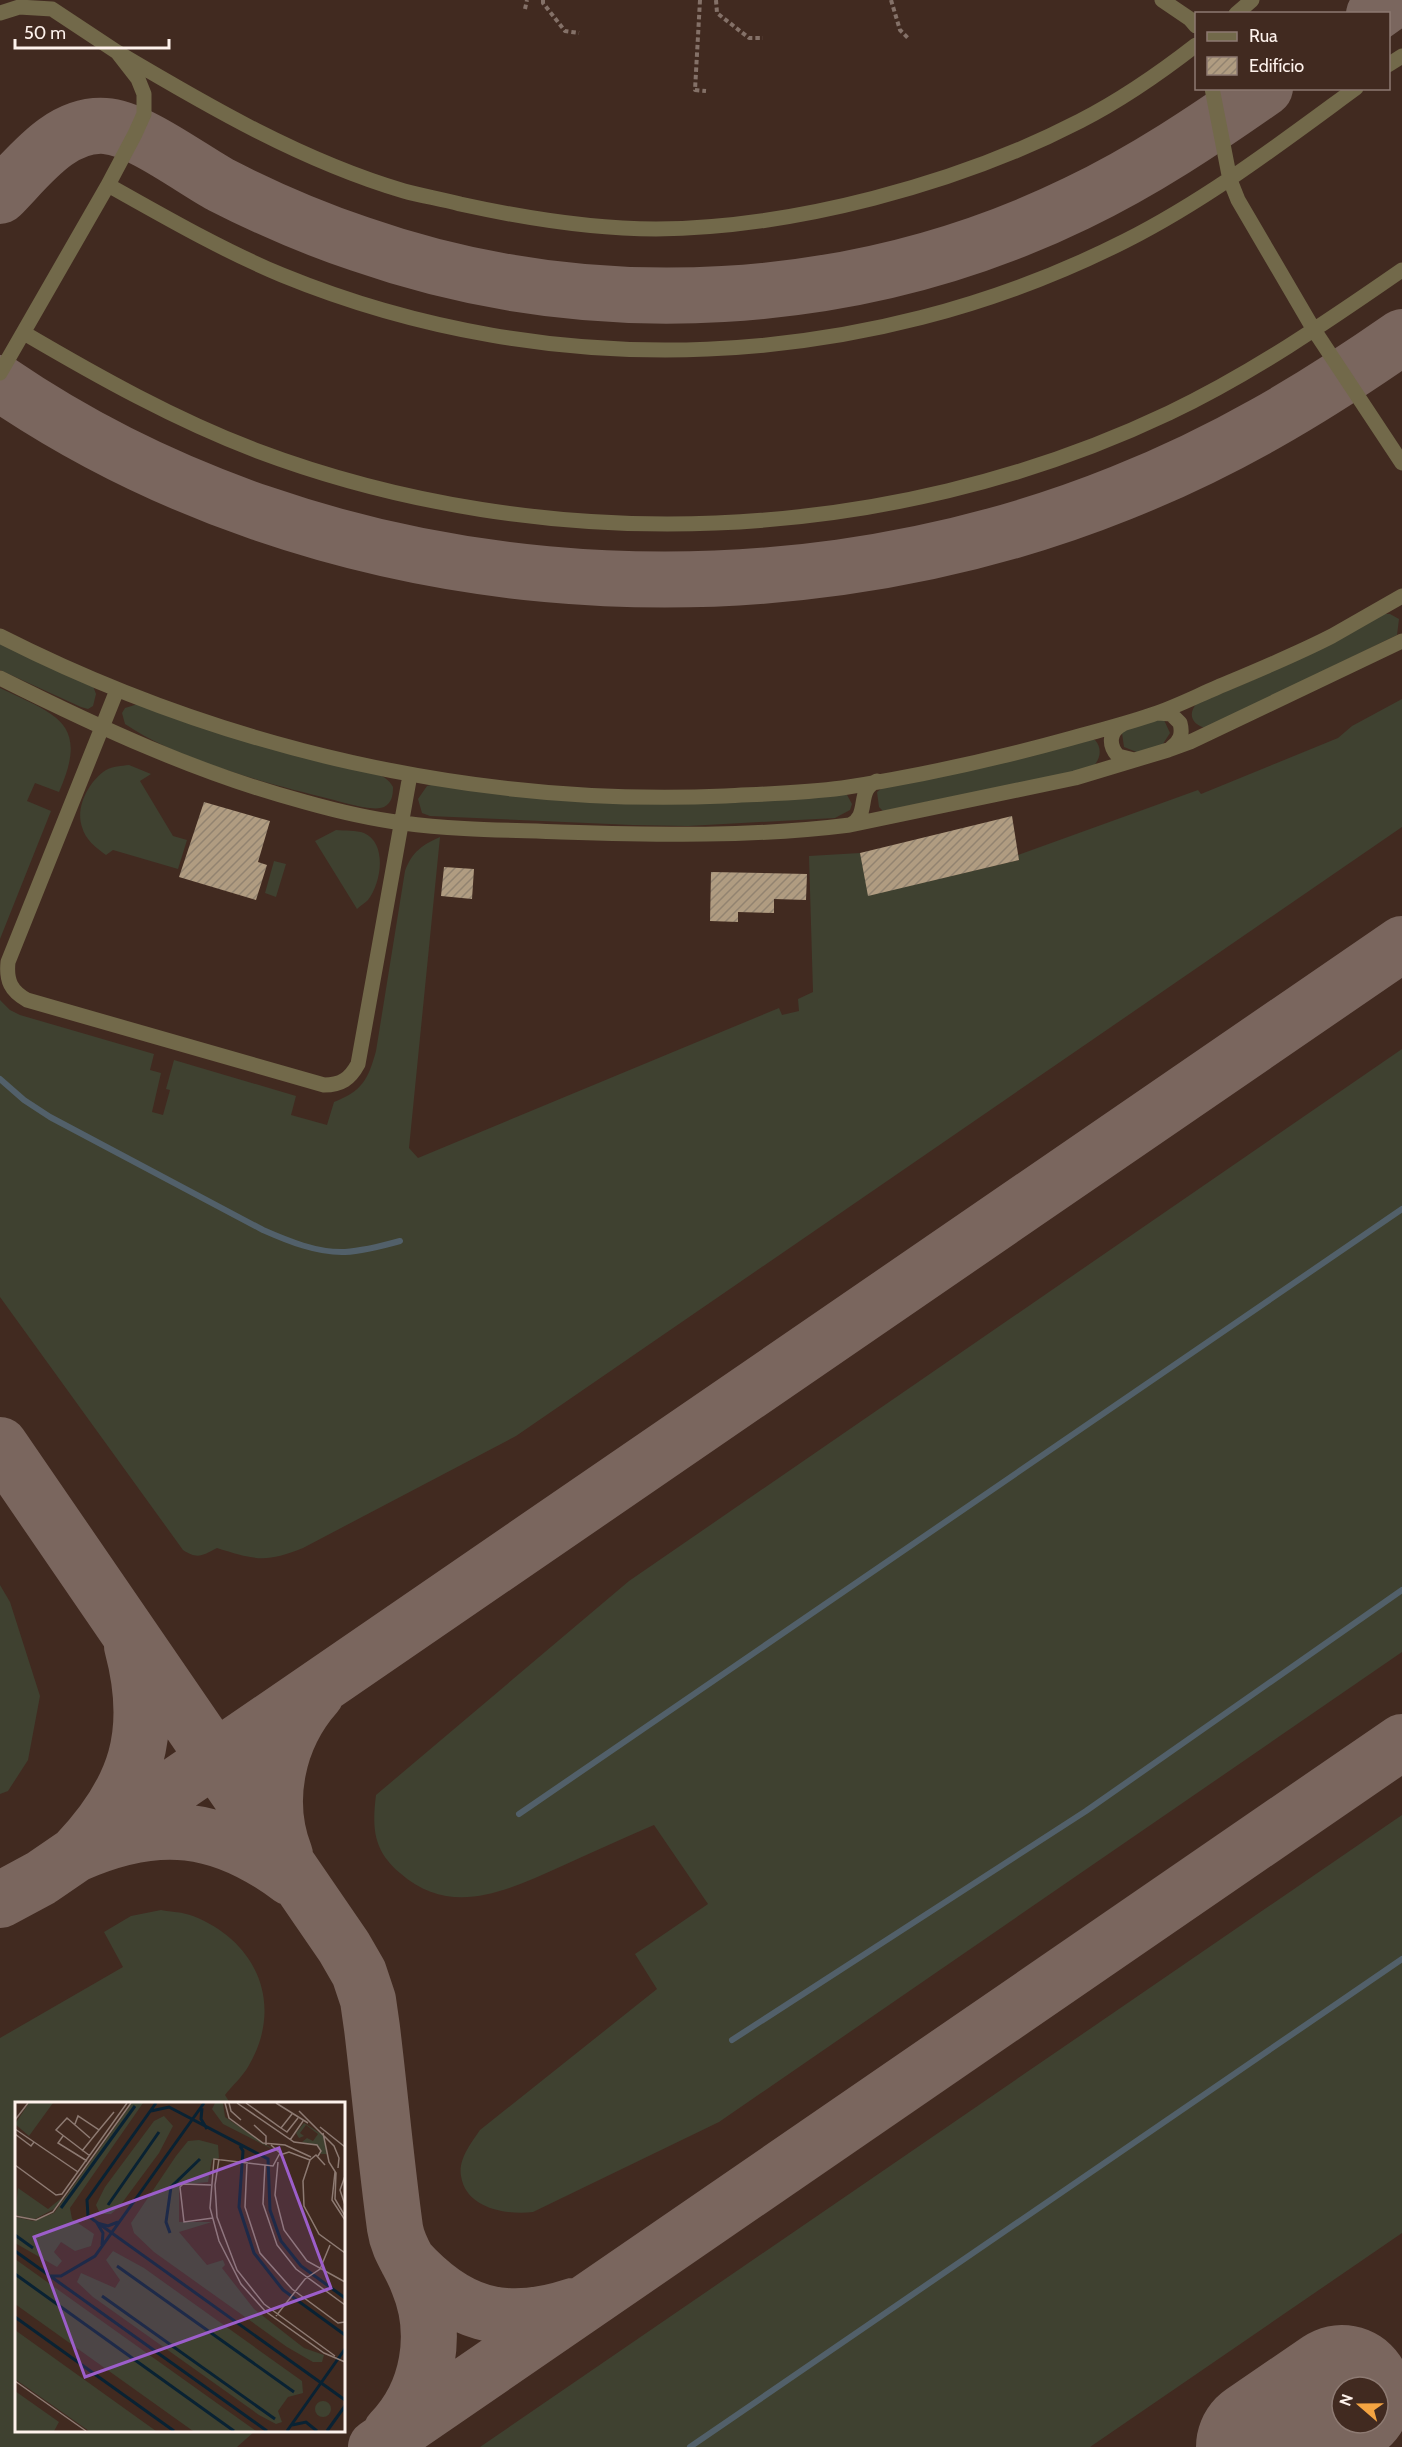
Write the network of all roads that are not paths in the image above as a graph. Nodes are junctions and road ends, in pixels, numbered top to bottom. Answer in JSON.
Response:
{"nodes":[{"id":1,"x":60,"y":0,"type":"edge"},
{"id":2,"x":1162,"y":0,"type":"edge"},
{"id":3,"x":1252,"y":0,"type":"edge"},
{"id":4,"x":1238,"y":12,"type":"edge"},
{"id":5,"x":0,"y":13,"type":"edge"},
{"id":6,"x":72,"y":22,"type":"junction"},
{"id":7,"x":1195,"y":24,"type":"edge"},
{"id":8,"x":1195,"y":46,"type":"edge"},
{"id":9,"x":117,"y":52,"type":"junction"},
{"id":10,"x":1212,"y":90,"type":"edge"},
{"id":11,"x":1353,"y":90,"type":"edge"},
{"id":12,"x":1230,"y":180,"type":"junction"},
{"id":13,"x":108,"y":185,"type":"junction"},
{"id":14,"x":1402,"y":270,"type":"edge"},
{"id":15,"x":1314,"y":330,"type":"junction"},
{"id":16,"x":24,"y":333,"type":"junction"},
{"id":17,"x":0,"y":373,"type":"edge"},
{"id":18,"x":1402,"y":463,"type":"edge"},
{"id":19,"x":1402,"y":596,"type":"edge"},
{"id":20,"x":0,"y":636,"type":"edge"},
{"id":21,"x":1402,"y":641,"type":"edge"},
{"id":22,"x":0,"y":678,"type":"edge"},
{"id":23,"x":117,"y":690,"type":"junction"},
{"id":24,"x":1158,"y":713,"type":"junction"},
{"id":25,"x":1125,"y":722,"type":"junction"},
{"id":26,"x":102,"y":726,"type":"junction"},
{"id":27,"x":1168,"y":750,"type":"junction"},
{"id":28,"x":1135,"y":759,"type":"junction"},
{"id":29,"x":410,"y":775,"type":"junction"},
{"id":30,"x":877,"y":781,"type":"junction"},
{"id":31,"x":840,"y":788,"type":"junction"},
{"id":32,"x":863,"y":802,"type":"junction"},
{"id":33,"x":887,"y":818,"type":"junction"},
{"id":34,"x":401,"y":823,"type":"junction"},
{"id":35,"x":850,"y":825,"type":"junction"}],
"edges":[{"from":1,"to":6,"type":"lane"},
{"from":2,"to":7,"type":"lane"},
{"from":3,"to":4,"type":"lane"},
{"from":5,"to":6,"type":"lane"},
{"from":6,"to":9,"type":"lane"},
{"from":8,"to":9,"type":"lane"},
{"from":9,"to":13,"type":"lane"},
{"from":10,"to":12,"type":"lane"},
{"from":11,"to":12,"type":"lane"},
{"from":12,"to":13,"type":"lane"},
{"from":12,"to":15,"type":"lane"},
{"from":13,"to":16,"type":"lane"},
{"from":14,"to":15,"type":"lane"},
{"from":15,"to":16,"type":"lane"},
{"from":15,"to":18,"type":"lane"},
{"from":16,"to":17,"type":"lane"},
{"from":19,"to":24,"type":"lane"},
{"from":20,"to":23,"type":"lane"},
{"from":21,"to":27,"type":"lane"},
{"from":22,"to":26,"type":"lane"},
{"from":23,"to":26,"type":"lane"},
{"from":23,"to":29,"type":"lane"},
{"from":24,"to":25,"type":"lane"},
{"from":24,"to":27,"type":"lane"},
{"from":25,"to":28,"type":"lane"},
{"from":25,"to":30,"type":"lane"},
{"from":26,"to":34,"type":"lane"},
{"from":26,"to":34,"type":"lane"},
{"from":27,"to":28,"type":"lane"},
{"from":28,"to":33,"type":"lane"},
{"from":29,"to":31,"type":"lane"},
{"from":29,"to":34,"type":"lane"},
{"from":30,"to":31,"type":"lane"},
{"from":30,"to":32,"type":"lane"},
{"from":31,"to":32,"type":"lane"},
{"from":32,"to":33,"type":"lane"},
{"from":32,"to":35,"type":"lane"},
{"from":33,"to":35,"type":"lane"},
{"from":34,"to":35,"type":"lane"}]}
